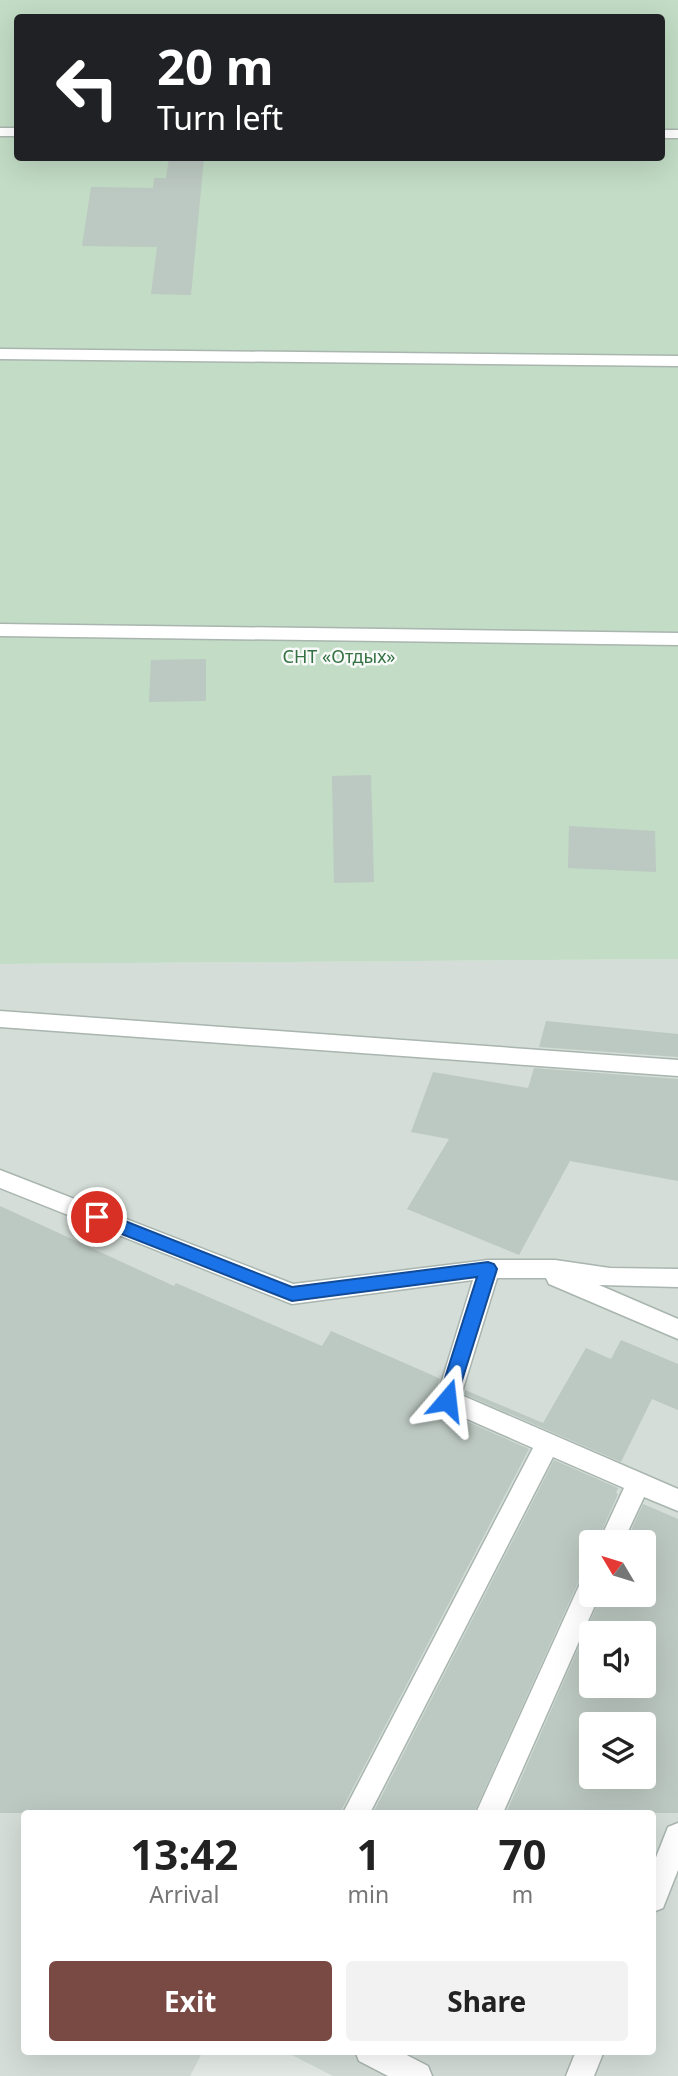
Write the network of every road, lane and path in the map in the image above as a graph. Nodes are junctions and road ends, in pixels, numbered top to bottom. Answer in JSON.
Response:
{"nodes":[{"id":1,"x":0,"y":354,"type":"edge"},
{"id":2,"x":678,"y":361,"type":"edge"},
{"id":3,"x":0,"y":630,"type":"edge"},
{"id":4,"x":678,"y":639,"type":"edge"},
{"id":5,"x":0,"y":1019,"type":"edge"},
{"id":6,"x":678,"y":1068,"type":"edge"},
{"id":7,"x":0,"y":1179,"type":"edge"},
{"id":8,"x":488,"y":1269,"type":"junction"},
{"id":9,"x":539,"y":1269,"type":"junction"},
{"id":10,"x":678,"y":1278,"type":"edge"},
{"id":11,"x":678,"y":1329,"type":"edge"},
{"id":12,"x":547,"y":1444,"type":"junction"},
{"id":13,"x":638,"y":1483,"type":"junction"},
{"id":14,"x":678,"y":1500,"type":"edge"},
{"id":15,"x":616,"y":1530,"type":"edge"},
{"id":16,"x":582,"y":1607,"type":"edge"},
{"id":17,"x":358,"y":1810,"type":"edge"},
{"id":18,"x":490,"y":1810,"type":"edge"},
{"id":19,"x":678,"y":1836,"type":"edge"},
{"id":20,"x":656,"y":1891,"type":"edge"},
{"id":21,"x":380,"y":2055,"type":"edge"},
{"id":22,"x":588,"y":2055,"type":"edge"},
{"id":23,"x":418,"y":2076,"type":"edge"},
{"id":24,"x":580,"y":2076,"type":"edge"}],
"edges":[{"from":1,"to":2,"type":"street"},
{"from":3,"to":4,"type":"street"},
{"from":5,"to":6,"type":"street"},
{"from":7,"to":8,"type":"street"},
{"from":8,"to":9,"type":"street"},
{"from":8,"to":12,"type":"street"},
{"from":9,"to":10,"type":"street"},
{"from":9,"to":11,"type":"street"},
{"from":12,"to":13,"type":"street"},
{"from":12,"to":17,"type":"street"},
{"from":13,"to":14,"type":"street"},
{"from":13,"to":15,"type":"street"},
{"from":16,"to":18,"type":"street"},
{"from":19,"to":20,"type":"street"},
{"from":21,"to":23,"type":"street"},
{"from":22,"to":24,"type":"street"}]}
